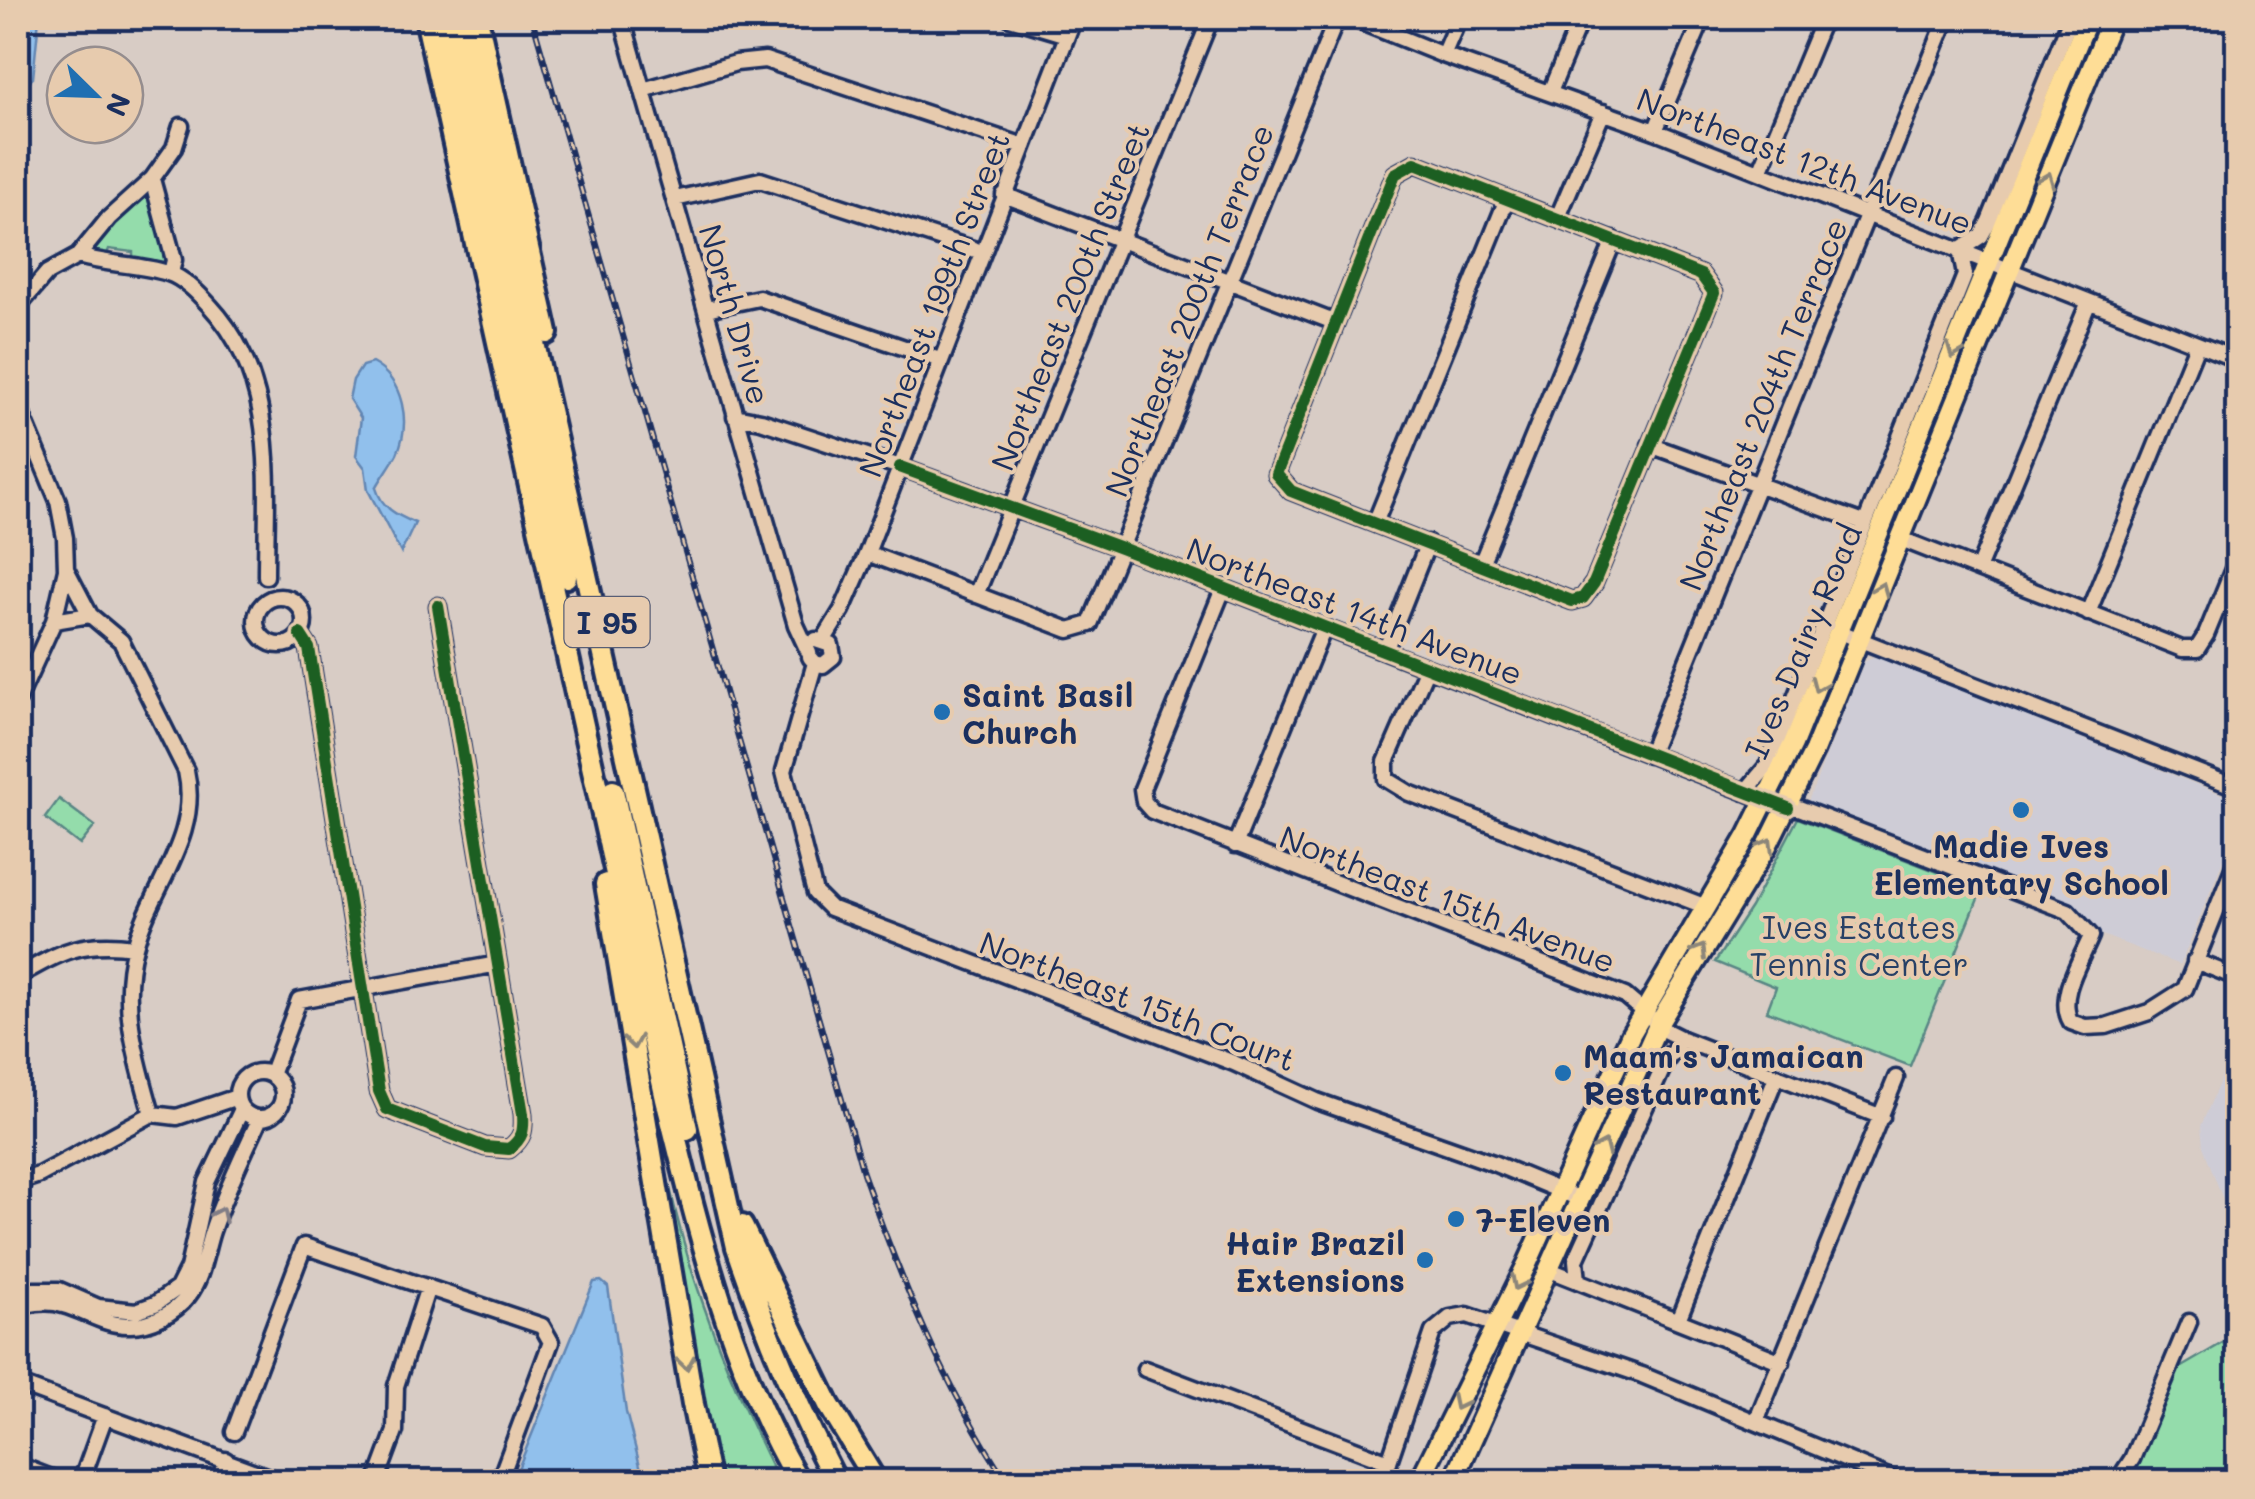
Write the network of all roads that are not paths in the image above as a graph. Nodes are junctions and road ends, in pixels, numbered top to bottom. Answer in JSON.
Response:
{"nodes":[{"id":1,"x":426,"y":18,"type":"edge"},
{"id":2,"x":442,"y":18,"type":"edge"},
{"id":3,"x":461,"y":18,"type":"edge"},
{"id":4,"x":477,"y":18,"type":"edge"},
{"id":5,"x":622,"y":18,"type":"edge"},
{"id":6,"x":1010,"y":18,"type":"edge"},
{"id":7,"x":1074,"y":18,"type":"edge"},
{"id":8,"x":1211,"y":18,"type":"edge"},
{"id":9,"x":1337,"y":18,"type":"edge"},
{"id":10,"x":1351,"y":18,"type":"edge"},
{"id":11,"x":1459,"y":18,"type":"edge"},
{"id":12,"x":1580,"y":18,"type":"edge"},
{"id":13,"x":1703,"y":18,"type":"edge"},
{"id":14,"x":1824,"y":18,"type":"edge"},
{"id":15,"x":1947,"y":18,"type":"edge"},
{"id":16,"x":2071,"y":18,"type":"edge"},
{"id":17,"x":2088,"y":18,"type":"edge"},
{"id":18,"x":2112,"y":18,"type":"edge"},
{"id":19,"x":1067,"y":35,"type":"junction"},
{"id":20,"x":1443,"y":55,"type":"junction"},
{"id":21,"x":642,"y":90,"type":"junction"},
{"id":22,"x":1550,"y":92,"type":"junction"},
{"id":23,"x":1603,"y":112,"type":"junction"},
{"id":24,"x":182,"y":126,"type":"dead end"},
{"id":25,"x":1656,"y":131,"type":"junction"},
{"id":26,"x":1024,"y":146,"type":"junction"},
{"id":27,"x":1760,"y":172,"type":"junction"},
{"id":28,"x":152,"y":179,"type":"junction"},
{"id":29,"x":1004,"y":195,"type":"junction"},
{"id":30,"x":1507,"y":198,"type":"junction"},
{"id":31,"x":675,"y":199,"type":"junction"},
{"id":32,"x":1868,"y":214,"type":"junction"},
{"id":33,"x":1558,"y":218,"type":"junction"},
{"id":34,"x":1614,"y":240,"type":"junction"},
{"id":35,"x":1122,"y":242,"type":"junction"},
{"id":36,"x":1960,"y":250,"type":"junction"},
{"id":37,"x":982,"y":252,"type":"junction"},
{"id":38,"x":78,"y":256,"type":"junction"},
{"id":39,"x":1990,"y":262,"type":"junction"},
{"id":40,"x":2011,"y":270,"type":"junction"},
{"id":41,"x":171,"y":273,"type":"junction"},
{"id":42,"x":1229,"y":281,"type":"junction"},
{"id":43,"x":2088,"y":304,"type":"junction"},
{"id":44,"x":18,"y":307,"type":"edge"},
{"id":45,"x":706,"y":309,"type":"junction"},
{"id":46,"x":1334,"y":322,"type":"junction"},
{"id":47,"x":2198,"y":345,"type":"junction"},
{"id":48,"x":940,"y":360,"type":"junction"},
{"id":49,"x":2238,"y":360,"type":"edge"},
{"id":50,"x":18,"y":405,"type":"edge"},
{"id":51,"x":736,"y":416,"type":"junction"},
{"id":52,"x":1650,"y":445,"type":"junction"},
{"id":53,"x":900,"y":467,"type":"junction"},
{"id":54,"x":1759,"y":484,"type":"junction"},
{"id":55,"x":1012,"y":509,"type":"junction"},
{"id":56,"x":1375,"y":522,"type":"junction"},
{"id":57,"x":1864,"y":523,"type":"junction"},
{"id":58,"x":1901,"y":539,"type":"junction"},
{"id":59,"x":1428,"y":543,"type":"junction"},
{"id":60,"x":1121,"y":548,"type":"junction"},
{"id":61,"x":866,"y":553,"type":"junction"},
{"id":62,"x":2238,"y":557,"type":"edge"},
{"id":63,"x":1481,"y":564,"type":"junction"},
{"id":64,"x":66,"y":569,"type":"junction"},
{"id":65,"x":1978,"y":569,"type":"junction"},
{"id":66,"x":266,"y":576,"type":"dead end"},
{"id":67,"x":1223,"y":589,"type":"junction"},
{"id":68,"x":976,"y":595,"type":"junction"},
{"id":69,"x":438,"y":606,"type":"dead end"},
{"id":70,"x":2088,"y":613,"type":"junction"},
{"id":71,"x":90,"y":615,"type":"junction"},
{"id":72,"x":54,"y":622,"type":"junction"},
{"id":73,"x":1324,"y":628,"type":"junction"},
{"id":74,"x":1840,"y":632,"type":"junction"},
{"id":75,"x":300,"y":634,"type":"dead end"},
{"id":76,"x":1861,"y":640,"type":"junction"},
{"id":77,"x":1384,"y":650,"type":"junction"},
{"id":78,"x":822,"y":652,"type":"junction"},
{"id":79,"x":1426,"y":668,"type":"junction"},
{"id":80,"x":18,"y":700,"type":"edge"},
{"id":81,"x":787,"y":755,"type":"joint"},
{"id":82,"x":1649,"y":755,"type":"junction"},
{"id":83,"x":595,"y":773,"type":"junction"},
{"id":84,"x":2238,"y":788,"type":"edge"},
{"id":85,"x":1745,"y":792,"type":"junction"},
{"id":86,"x":1766,"y":800,"type":"junction"},
{"id":87,"x":1788,"y":808,"type":"junction"},
{"id":88,"x":1235,"y":846,"type":"junction"},
{"id":89,"x":2237,"y":859,"type":"edge"},
{"id":90,"x":1704,"y":906,"type":"junction"},
{"id":91,"x":134,"y":947,"type":"junction"},
{"id":92,"x":2195,"y":962,"type":"junction"},
{"id":93,"x":498,"y":964,"type":"junction"},
{"id":94,"x":18,"y":976,"type":"edge"},
{"id":95,"x":2238,"y":978,"type":"edge"},
{"id":96,"x":362,"y":987,"type":"junction"},
{"id":97,"x":1651,"y":1017,"type":"junction"},
{"id":98,"x":1682,"y":1039,"type":"junction"},
{"id":99,"x":271,"y":1075,"type":"junction"},
{"id":100,"x":1776,"y":1077,"type":"junction"},
{"id":101,"x":1896,"y":1078,"type":"dead end"},
{"id":102,"x":239,"y":1103,"type":"junction"},
{"id":103,"x":152,"y":1114,"type":"junction"},
{"id":104,"x":1882,"y":1116,"type":"junction"},
{"id":105,"x":260,"y":1118,"type":"junction"},
{"id":106,"x":212,"y":1172,"type":"junction"},
{"id":107,"x":18,"y":1182,"type":"edge"},
{"id":108,"x":232,"y":1182,"type":"junction"},
{"id":109,"x":1560,"y":1191,"type":"junction"},
{"id":110,"x":1580,"y":1200,"type":"junction"},
{"id":111,"x":742,"y":1226,"type":"junction"},
{"id":112,"x":1550,"y":1270,"type":"junction"},
{"id":113,"x":1578,"y":1281,"type":"junction"},
{"id":114,"x":428,"y":1288,"type":"junction"},
{"id":115,"x":18,"y":1296,"type":"edge"},
{"id":116,"x":18,"y":1306,"type":"edge"},
{"id":117,"x":1678,"y":1320,"type":"junction"},
{"id":118,"x":2189,"y":1322,"type":"dead end"},
{"id":119,"x":1498,"y":1324,"type":"junction"},
{"id":120,"x":1521,"y":1333,"type":"junction"},
{"id":121,"x":1782,"y":1362,"type":"junction"},
{"id":122,"x":1145,"y":1369,"type":"dead end"},
{"id":123,"x":18,"y":1384,"type":"edge"},
{"id":124,"x":105,"y":1416,"type":"junction"},
{"id":125,"x":1756,"y":1422,"type":"junction"},
{"id":126,"x":234,"y":1432,"type":"dead end"},
{"id":127,"x":226,"y":1460,"type":"junction"},
{"id":128,"x":1389,"y":1462,"type":"junction"},
{"id":129,"x":18,"y":1465,"type":"edge"},
{"id":130,"x":62,"y":1482,"type":"edge"},
{"id":131,"x":81,"y":1482,"type":"edge"},
{"id":132,"x":218,"y":1482,"type":"edge"},
{"id":133,"x":282,"y":1482,"type":"edge"},
{"id":134,"x":376,"y":1482,"type":"edge"},
{"id":135,"x":499,"y":1482,"type":"edge"},
{"id":136,"x":709,"y":1482,"type":"edge"},
{"id":137,"x":798,"y":1482,"type":"edge"},
{"id":138,"x":812,"y":1482,"type":"edge"},
{"id":139,"x":836,"y":1482,"type":"edge"},
{"id":140,"x":850,"y":1482,"type":"edge"},
{"id":141,"x":876,"y":1482,"type":"edge"},
{"id":142,"x":1382,"y":1482,"type":"edge"},
{"id":143,"x":1418,"y":1482,"type":"edge"},
{"id":144,"x":1453,"y":1482,"type":"edge"},
{"id":145,"x":1900,"y":1482,"type":"edge"},
{"id":146,"x":2117,"y":1482,"type":"edge"}],
"edges":[{"from":1,"to":83,"type":"highway","number":"I 95"},
{"from":2,"to":138,"type":"highway"},
{"from":3,"to":139,"type":"highway"},
{"from":4,"to":111,"type":"highway","number":"I 95"},
{"from":5,"to":21,"type":"street","name":"North Drive"},
{"from":6,"to":19,"type":"street"},
{"from":7,"to":19,"type":"street","name":"Northeast 199th Street"},
{"from":8,"to":35,"type":"street","name":"Northeast 200th Street"},
{"from":9,"to":42,"type":"street","name":"Northeast 200th Terrace"},
{"from":10,"to":20,"type":"street","name":"Northeast 12th Avenue"},
{"from":11,"to":20,"type":"street"},
{"from":12,"to":22,"type":"street"},
{"from":13,"to":25,"type":"street"},
{"from":14,"to":27,"type":"street"},
{"from":15,"to":32,"type":"street","name":"Northeast 204th Terrace"},
{"from":16,"to":36,"type":"street"},
{"from":17,"to":39,"type":"main road","name":"Ives Dairy Road"},
{"from":40,"to":18,"type":"main road","name":"Ives Dairy Road","one_way":true},
{"from":19,"to":26,"type":"street","name":"Northeast 199th Street"},
{"from":20,"to":22,"type":"street","name":"Northeast 12th Avenue"},
{"from":21,"to":26,"type":"street"},
{"from":21,"to":31,"type":"street","name":"North Drive"},
{"from":22,"to":23,"type":"street","name":"Northeast 12th Avenue"},
{"from":23,"to":25,"type":"street","name":"Northeast 12th Avenue"},
{"from":23,"to":33,"type":"street"},
{"from":24,"to":28,"type":"street"},
{"from":25,"to":27,"type":"street","name":"Northeast 12th Avenue"},
{"from":26,"to":29,"type":"street","name":"Northeast 199th Street"},
{"from":27,"to":32,"type":"street","name":"Northeast 12th Avenue"},
{"from":28,"to":38,"type":"street"},
{"from":28,"to":41,"type":"street"},
{"from":29,"to":35,"type":"street"},
{"from":29,"to":37,"type":"street","name":"Northeast 199th Street"},
{"from":30,"to":33,"type":"street"},
{"from":30,"to":46,"type":"street"},
{"from":30,"to":56,"type":"street"},
{"from":31,"to":37,"type":"street"},
{"from":31,"to":45,"type":"street","name":"North Drive"},
{"from":32,"to":36,"type":"street","name":"Northeast 12th Avenue"},
{"from":32,"to":54,"type":"street","name":"Northeast 204th Terrace"},
{"from":33,"to":34,"type":"street"},
{"from":34,"to":52,"type":"street"},
{"from":34,"to":63,"type":"street"},
{"from":35,"to":42,"type":"street"},
{"from":35,"to":55,"type":"street","name":"Northeast 200th Street"},
{"from":36,"to":39,"type":"street","name":"Northeast 12th Avenue"},
{"from":36,"to":57,"type":"street"},
{"from":37,"to":48,"type":"street","name":"Northeast 199th Street"},
{"from":38,"to":41,"type":"street"},
{"from":38,"to":44,"type":"street"},
{"from":39,"to":40,"type":"street","name":"Northeast 12th Avenue"},
{"from":39,"to":74,"type":"main road","name":"Ives Dairy Road","one_way":true},
{"from":40,"to":43,"type":"street","name":"Northeast 12th Avenue"},
{"from":40,"to":58,"type":"main road","name":"Ives Dairy Road"},
{"from":41,"to":66,"type":"street"},
{"from":42,"to":46,"type":"street"},
{"from":42,"to":60,"type":"street","name":"Northeast 200th Terrace"},
{"from":43,"to":47,"type":"street","name":"Northeast 12th Avenue"},
{"from":43,"to":65,"type":"street"},
{"from":45,"to":48,"type":"street"},
{"from":45,"to":51,"type":"street","name":"North Drive"},
{"from":46,"to":56,"type":"street"},
{"from":47,"to":49,"type":"street","name":"Northeast 12th Avenue"},
{"from":47,"to":70,"type":"street"},
{"from":48,"to":53,"type":"street","name":"Northeast 199th Street"},
{"from":50,"to":64,"type":"street"},
{"from":51,"to":53,"type":"street","name":"Northeast 14th Avenue"},
{"from":51,"to":78,"type":"street","name":"North Drive"},
{"from":52,"to":54,"type":"street"},
{"from":52,"to":63,"type":"street"},
{"from":53,"to":55,"type":"street","name":"Northeast 14th Avenue"},
{"from":53,"to":61,"type":"street","name":"Northeast 199th Street"},
{"from":54,"to":57,"type":"street"},
{"from":54,"to":82,"type":"street","name":"Northeast 204th Terrace"},
{"from":55,"to":60,"type":"street","name":"Northeast 14th Avenue"},
{"from":55,"to":68,"type":"street","name":"Northeast 200th Street"},
{"from":56,"to":59,"type":"street"},
{"from":57,"to":85,"type":"street"},
{"from":58,"to":65,"type":"street"},
{"from":76,"to":58,"type":"main road","name":"Ives Dairy Road","one_way":true},
{"from":59,"to":63,"type":"street"},
{"from":59,"to":77,"type":"street"},
{"from":60,"to":67,"type":"street","name":"Northeast 14th Avenue"},
{"from":60,"to":68,"type":"street","name":"Northeast 200th Terrace"},
{"from":61,"to":68,"type":"street"},
{"from":61,"to":78,"type":"street","name":"Northeast 199th Street"},
{"from":62,"to":70,"type":"street"},
{"from":64,"to":71,"type":"street"},
{"from":64,"to":72,"type":"street"},
{"from":65,"to":70,"type":"street"},
{"from":67,"to":73,"type":"street","name":"Northeast 14th Avenue"},
{"from":67,"to":88,"type":"street","name":"Northeast 15th Avenue"},
{"from":69,"to":93,"type":"street"},
{"from":71,"to":72,"type":"street"},
{"from":71,"to":91,"type":"street"},
{"from":72,"to":80,"type":"street"},
{"from":73,"to":77,"type":"street","name":"Northeast 14th Avenue"},
{"from":73,"to":88,"type":"street"},
{"from":74,"to":76,"type":"street"},
{"from":74,"to":86,"type":"main road","name":"Ives Dairy Road","one_way":true},
{"from":75,"to":96,"type":"street"},
{"from":76,"to":84,"type":"street"},
{"from":76,"to":87,"type":"main road","name":"Ives Dairy Road"},
{"from":77,"to":79,"type":"street","name":"Northeast 14th Avenue"},
{"from":78,"to":81,"type":"street","name":"Northeast 199th Street"},
{"from":79,"to":82,"type":"street","name":"Northeast 14th Avenue"},
{"from":79,"to":90,"type":"street"},
{"from":81,"to":109,"type":"street","name":"Northeast 15th Court"},
{"from":82,"to":85,"type":"street","name":"Northeast 14th Avenue"},
{"from":83,"to":136,"type":"highway","one_way":true},
{"from":83,"to":137,"type":"highway","number":"I 95"},
{"from":85,"to":86,"type":"street","name":"Northeast 14th Avenue"},
{"from":86,"to":87,"type":"street","name":"Northeast 14th Avenue"},
{"from":86,"to":90,"type":"main road","name":"Ives Dairy Road"},
{"from":87,"to":92,"type":"street","name":"Northeast 14th Avenue"},
{"from":97,"to":87,"type":"main road","name":"Ives Dairy Road","one_way":true},
{"from":88,"to":97,"type":"street","name":"Northeast 15th Avenue"},
{"from":89,"to":92,"type":"street"},
{"from":90,"to":97,"type":"main road","name":"Ives Dairy Road"},
{"from":91,"to":94,"type":"street"},
{"from":91,"to":103,"type":"street"},
{"from":92,"to":95,"type":"street"},
{"from":93,"to":96,"type":"street"},
{"from":93,"to":96,"type":"street"},
{"from":96,"to":99,"type":"street"},
{"from":97,"to":98,"type":"street","name":"Northeast 15th Avenue"},
{"from":97,"to":109,"type":"main road","name":"Ives Dairy Road"},
{"from":110,"to":97,"type":"main road","name":"Ives Dairy Road","one_way":true},
{"from":98,"to":100,"type":"street","name":"Northeast 15th Avenue"},
{"from":98,"to":113,"type":"street"},
{"from":99,"to":102,"type":"street"},
{"from":99,"to":105,"type":"street"},
{"from":100,"to":104,"type":"street","name":"Northeast 15th Avenue"},
{"from":100,"to":117,"type":"street"},
{"from":101,"to":104,"type":"street"},
{"from":102,"to":103,"type":"street"},
{"from":102,"to":105,"type":"street"},
{"from":102,"to":106,"type":"street"},
{"from":103,"to":107,"type":"street"},
{"from":104,"to":121,"type":"street"},
{"from":105,"to":108,"type":"street"},
{"from":106,"to":108,"type":"street"},
{"from":106,"to":115,"type":"street"},
{"from":116,"to":108,"type":"street","one_way":true},
{"from":109,"to":110,"type":"street","name":"Northeast 15th Court"},
{"from":109,"to":119,"type":"main road","name":"Ives Dairy Road","one_way":true},
{"from":110,"to":112,"type":"main road","name":"Ives Dairy Road"},
{"from":111,"to":140,"type":"highway","number":"I 95"},
{"from":111,"to":141,"type":"highway"},
{"from":112,"to":113,"type":"street"},
{"from":112,"to":120,"type":"main road","name":"Ives Dairy Road"},
{"from":113,"to":117,"type":"street"},
{"from":114,"to":126,"type":"street"},
{"from":114,"to":134,"type":"street"},
{"from":114,"to":135,"type":"street"},
{"from":117,"to":121,"type":"street"},
{"from":118,"to":146,"type":"street"},
{"from":119,"to":120,"type":"street"},
{"from":119,"to":128,"type":"street"},
{"from":119,"to":143,"type":"main road","name":"Ives Dairy Road","one_way":true},
{"from":120,"to":125,"type":"street"},
{"from":120,"to":144,"type":"main road","name":"Ives Dairy Road"},
{"from":121,"to":125,"type":"street"},
{"from":122,"to":128,"type":"street"},
{"from":123,"to":124,"type":"street"},
{"from":124,"to":127,"type":"street"},
{"from":124,"to":131,"type":"street"},
{"from":125,"to":145,"type":"street"},
{"from":127,"to":132,"type":"street"},
{"from":127,"to":133,"type":"street"},
{"from":128,"to":142,"type":"street"},
{"from":129,"to":130,"type":"street"}]}
